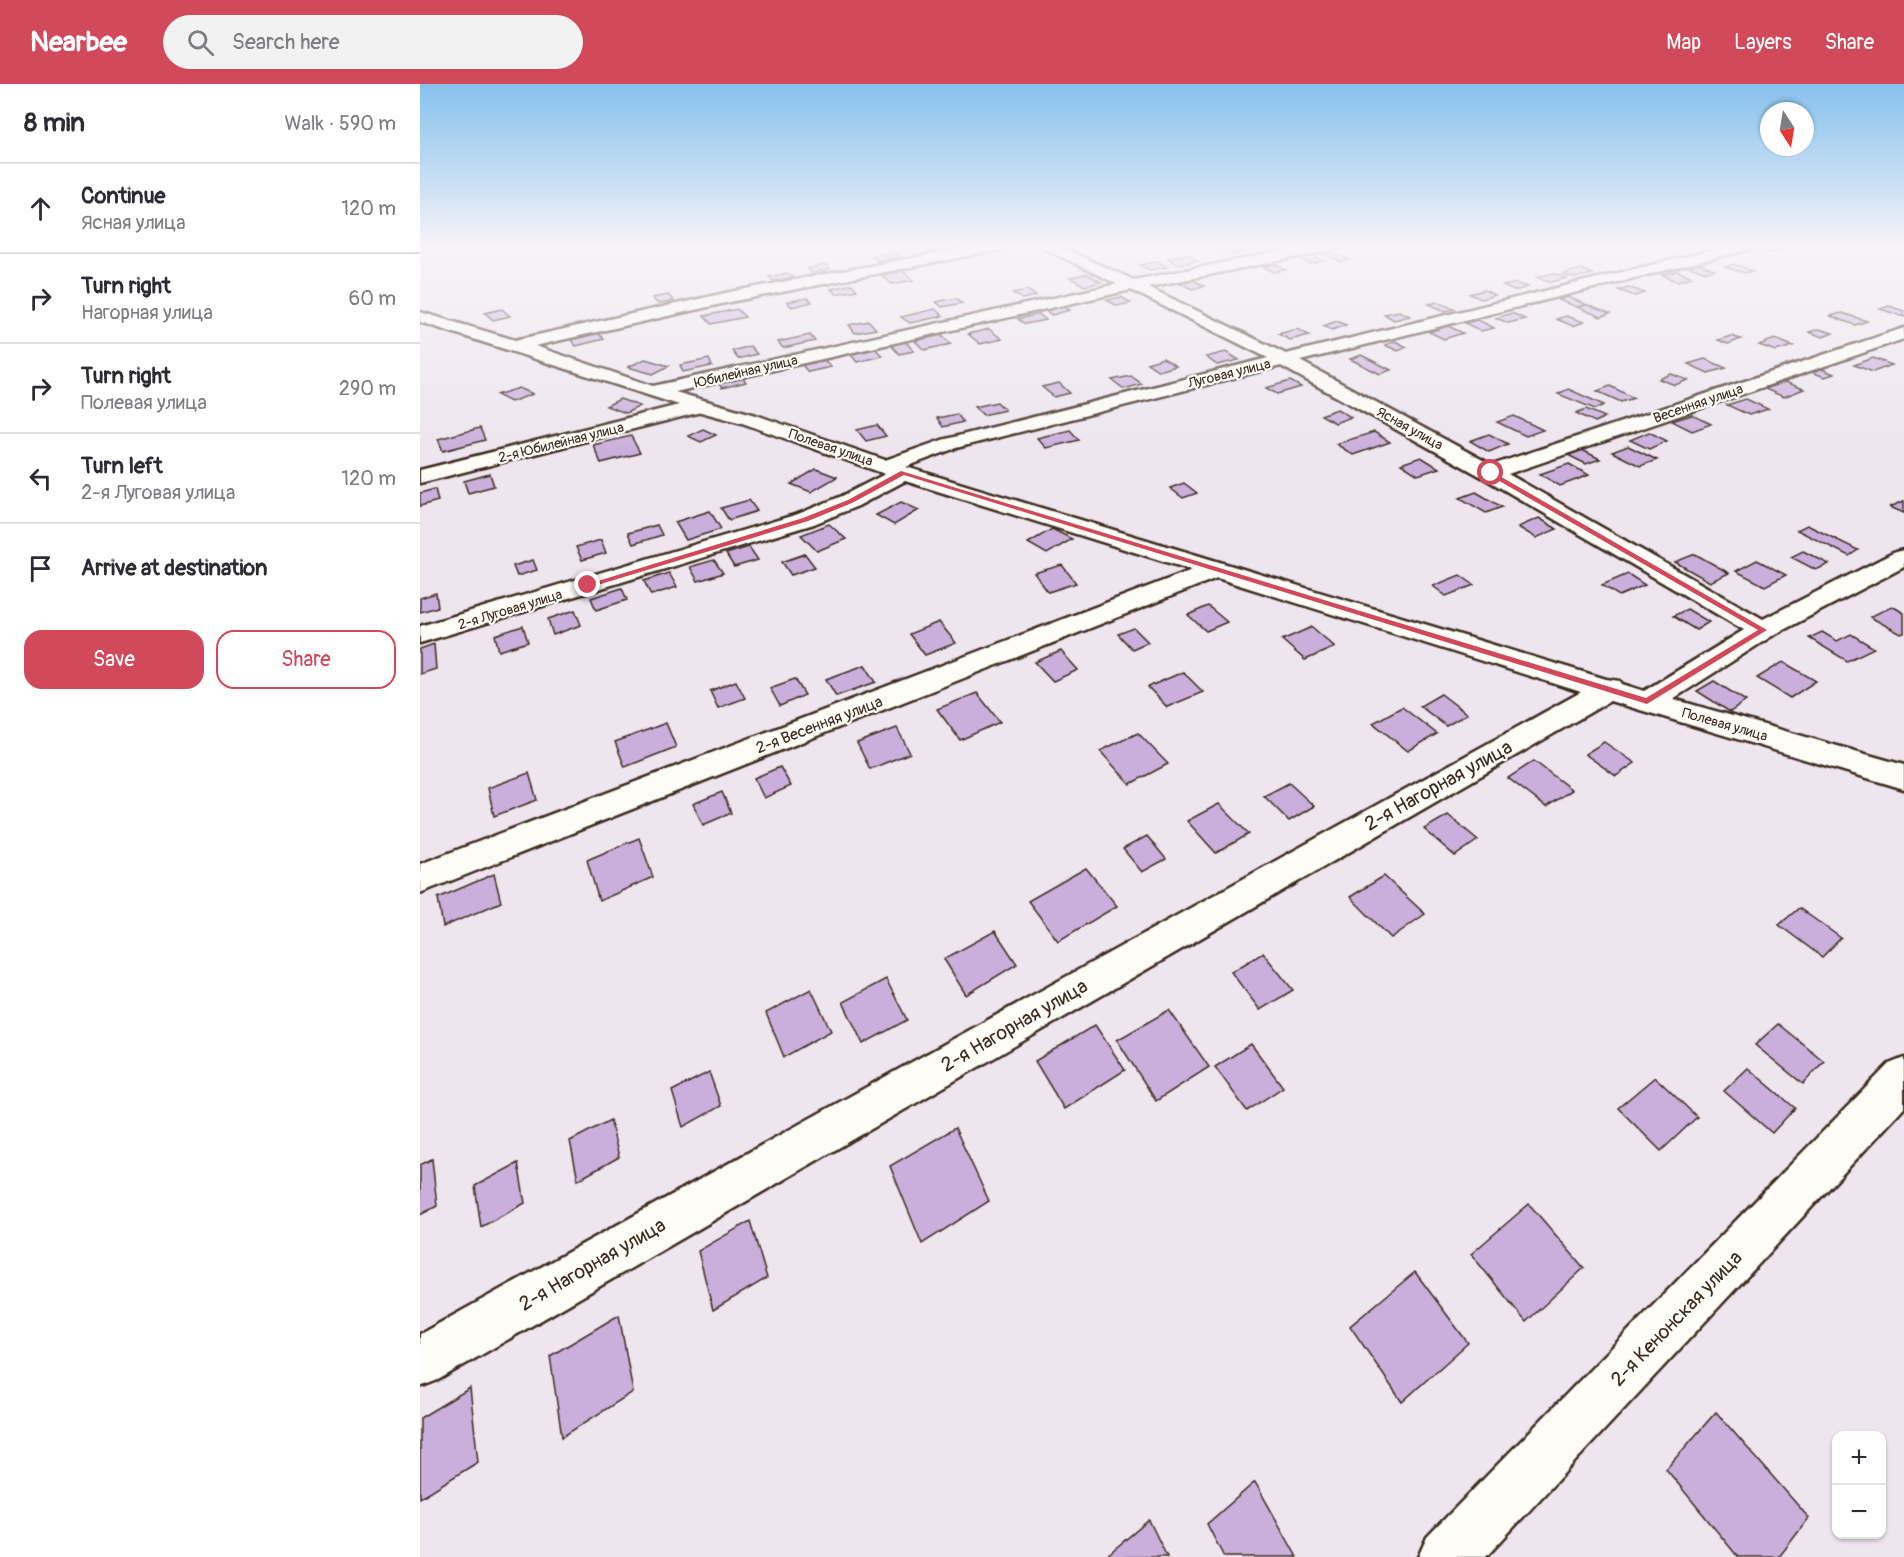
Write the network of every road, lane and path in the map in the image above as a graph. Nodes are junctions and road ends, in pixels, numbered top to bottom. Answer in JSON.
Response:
{"nodes":[{"id":1,"x":652,"y":315,"type":"edge"},
{"id":2,"x":1000,"y":315,"type":"edge"},
{"id":3,"x":1194,"y":315,"type":"edge"},
{"id":4,"x":1468,"y":315,"type":"edge"},
{"id":5,"x":420,"y":316,"type":"edge"},
{"id":6,"x":1904,"y":333,"type":"edge"},
{"id":7,"x":514,"y":346,"type":"junction"},
{"id":8,"x":1285,"y":360,"type":"junction"},
{"id":9,"x":652,"y":392,"type":"junction"},
{"id":10,"x":702,"y":406,"type":"junction"},
{"id":11,"x":896,"y":470,"type":"junction"},
{"id":12,"x":1491,"y":473,"type":"junction"},
{"id":13,"x":420,"y":477,"type":"edge"},
{"id":14,"x":1904,"y":557,"type":"edge"},
{"id":15,"x":1218,"y":569,"type":"junction"},
{"id":16,"x":1763,"y":630,"type":"junction"},
{"id":17,"x":420,"y":635,"type":"edge"},
{"id":18,"x":1610,"y":688,"type":"junction"},
{"id":19,"x":1647,"y":702,"type":"junction"},
{"id":20,"x":1904,"y":777,"type":"edge"},
{"id":21,"x":420,"y":879,"type":"edge"},
{"id":22,"x":1904,"y":1078,"type":"edge"},
{"id":23,"x":420,"y":1362,"type":"edge"},
{"id":24,"x":1447,"y":1557,"type":"edge"}],
"edges":[{"from":1,"to":7,"type":"street"},
{"from":2,"to":9,"type":"street","name":"Юбилейная улица"},
{"from":3,"to":8,"type":"street","name":"Ясная улица"},
{"from":4,"to":8,"type":"street","name":"Луговая улица"},
{"from":5,"to":7,"type":"street","name":"Полевая улица"},
{"from":6,"to":12,"type":"street","name":"Весенняя улица"},
{"from":7,"to":9,"type":"street","name":"Полевая улица"},
{"from":8,"to":11,"type":"street","name":"Луговая улица"},
{"from":8,"to":12,"type":"street","name":"Ясная улица"},
{"from":9,"to":10,"type":"street","name":"Полевая улица"},
{"from":10,"to":11,"type":"street","name":"Полевая улица"},
{"from":10,"to":13,"type":"street","name":"2-я Юбилейная улица"},
{"from":11,"to":15,"type":"street","name":"Полевая улица"},
{"from":11,"to":17,"type":"street","name":"2-я Луговая улица"},
{"from":12,"to":16,"type":"street","name":"Ясная улица"},
{"from":14,"to":16,"type":"street"},
{"from":15,"to":18,"type":"street","name":"Полевая улица"},
{"from":15,"to":21,"type":"street","name":"2-я Весенняя улица"},
{"from":16,"to":19,"type":"street"},
{"from":18,"to":19,"type":"street","name":"Полевая улица"},
{"from":18,"to":23,"type":"street","name":"2-я Нагорная улица"},
{"from":19,"to":20,"type":"street","name":"Полевая улица"},
{"from":22,"to":24,"type":"street","name":"2-я Кенонская улица"}]}
